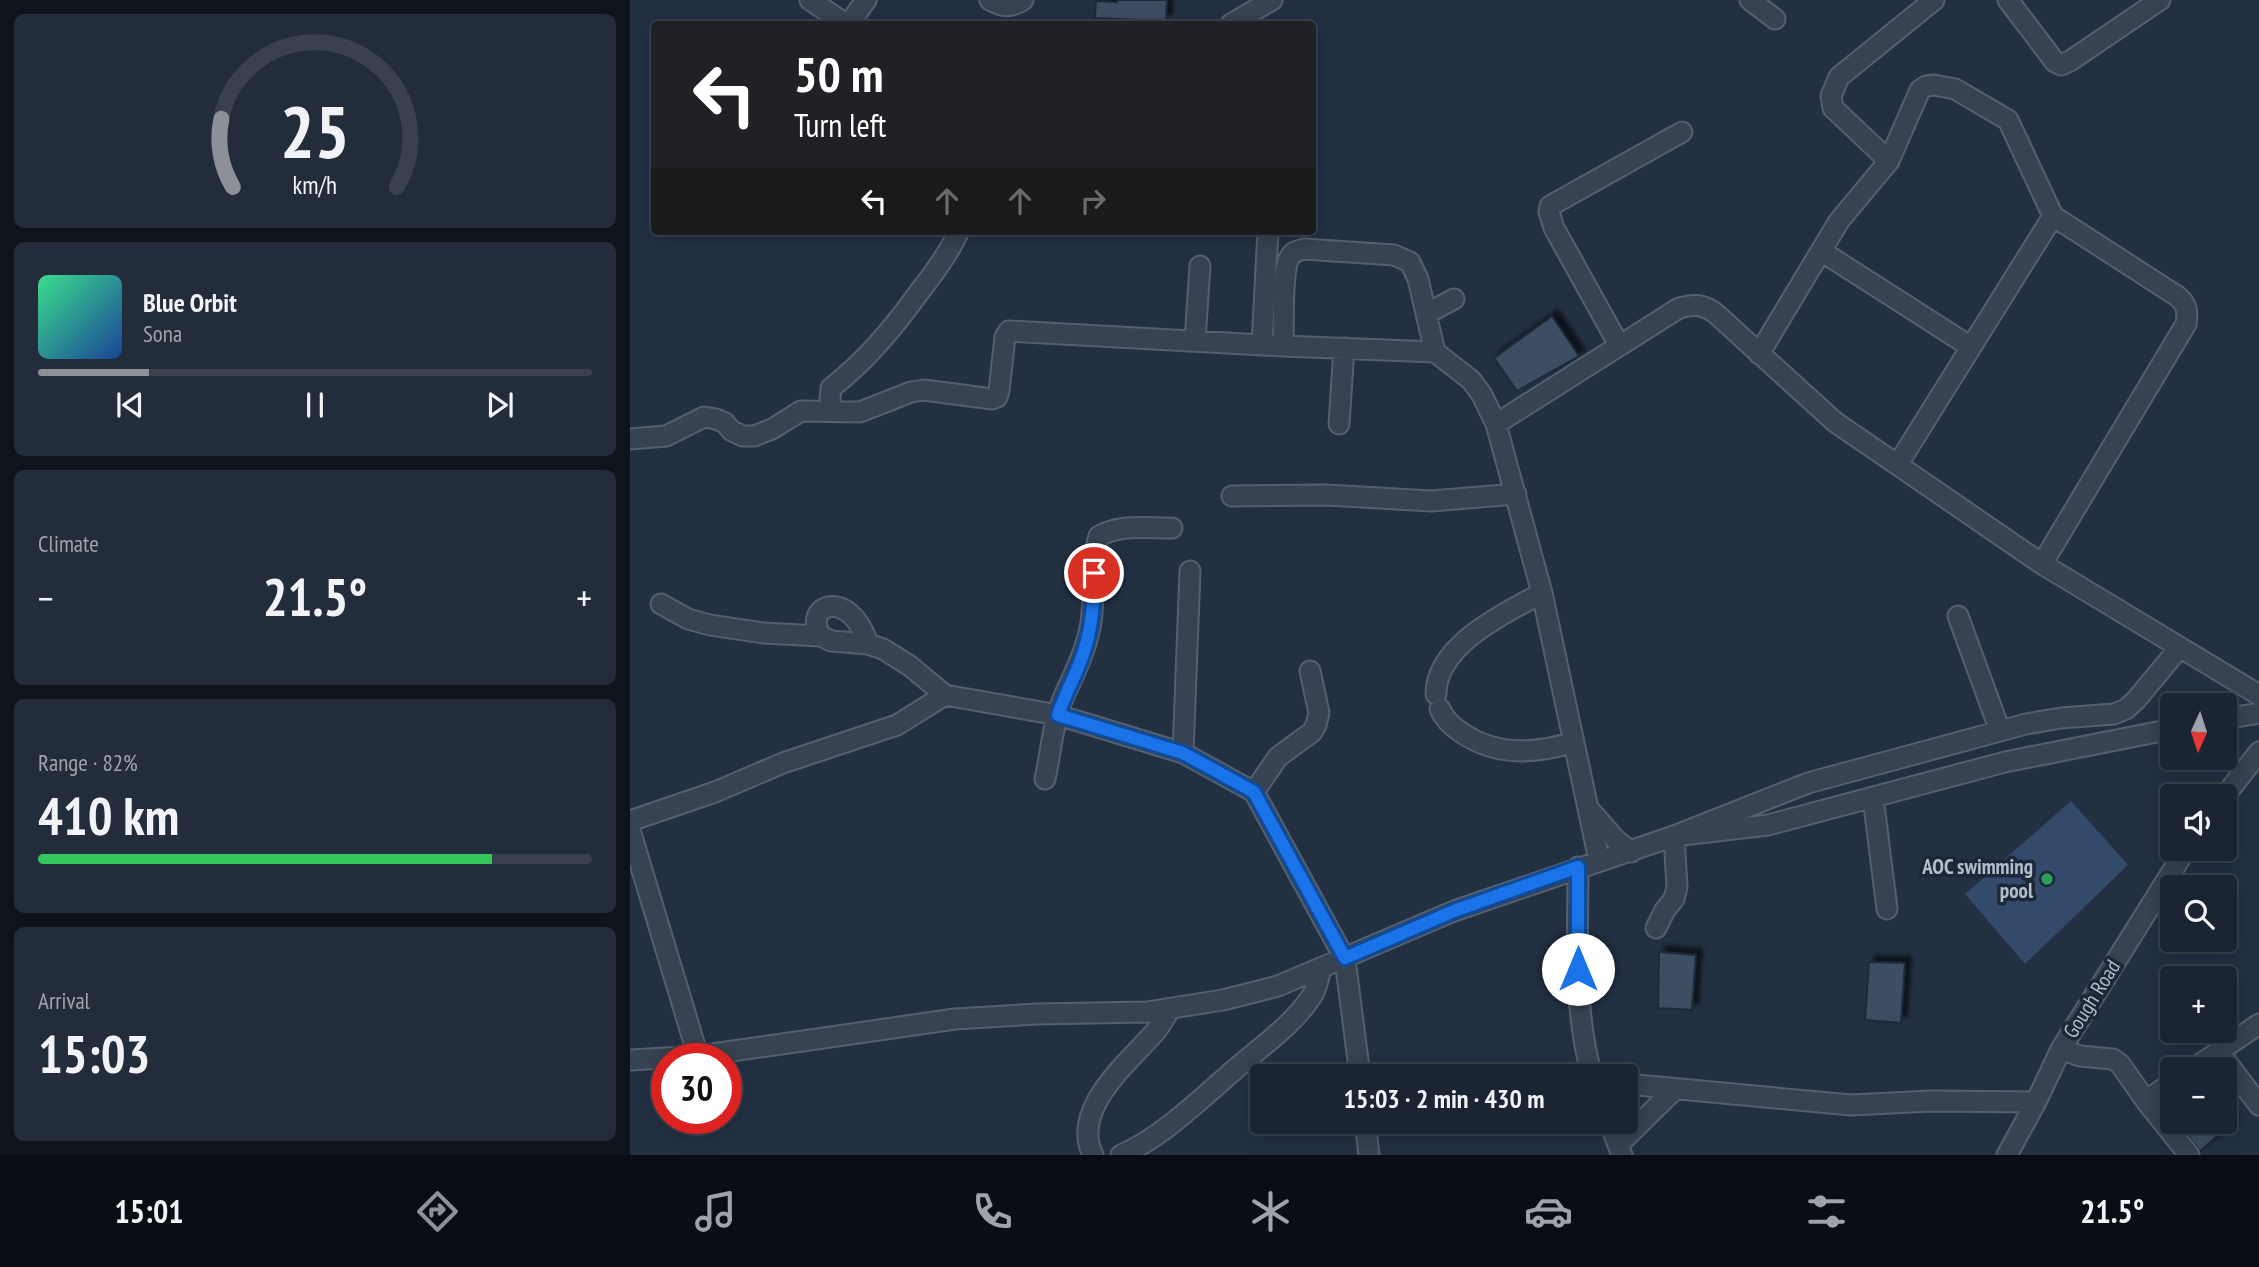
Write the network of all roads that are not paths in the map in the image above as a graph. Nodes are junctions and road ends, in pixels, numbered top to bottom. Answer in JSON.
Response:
{"nodes":[{"id":1,"x":810,"y":0,"type":"edge"},
{"id":2,"x":866,"y":0,"type":"edge"},
{"id":3,"x":990,"y":0,"type":"edge"},
{"id":4,"x":1023,"y":0,"type":"edge"},
{"id":5,"x":1272,"y":0,"type":"edge"},
{"id":6,"x":1750,"y":0,"type":"edge"},
{"id":7,"x":1934,"y":0,"type":"edge"},
{"id":8,"x":2008,"y":0,"type":"edge"},
{"id":9,"x":2155,"y":2,"type":"edge"},
{"id":10,"x":1775,"y":19,"type":"dead end"},
{"id":11,"x":842,"y":21,"type":"edge"},
{"id":12,"x":849,"y":21,"type":"edge"},
{"id":13,"x":1236,"y":21,"type":"edge"},
{"id":14,"x":1682,"y":132,"type":"dead end"},
{"id":15,"x":1889,"y":160,"type":"junction"},
{"id":16,"x":2053,"y":216,"type":"junction"},
{"id":17,"x":957,"y":235,"type":"edge"},
{"id":18,"x":1268,"y":235,"type":"edge"},
{"id":19,"x":1821,"y":251,"type":"junction"},
{"id":20,"x":1200,"y":267,"type":"dead end"},
{"id":21,"x":1454,"y":299,"type":"dead end"},
{"id":22,"x":1426,"y":314,"type":"junction"},
{"id":23,"x":1195,"y":340,"type":"junction"},
{"id":24,"x":1262,"y":345,"type":"junction"},
{"id":25,"x":1619,"y":345,"type":"junction"},
{"id":26,"x":1283,"y":346,"type":"junction"},
{"id":27,"x":1344,"y":348,"type":"junction"},
{"id":28,"x":1971,"y":348,"type":"junction"},
{"id":29,"x":1435,"y":352,"type":"junction"},
{"id":30,"x":1759,"y":354,"type":"junction"},
{"id":31,"x":832,"y":411,"type":"junction"},
{"id":32,"x":1339,"y":424,"type":"dead end"},
{"id":33,"x":1496,"y":424,"type":"junction"},
{"id":34,"x":630,"y":439,"type":"edge"},
{"id":35,"x":1898,"y":464,"type":"junction"},
{"id":36,"x":1516,"y":494,"type":"junction"},
{"id":37,"x":1232,"y":496,"type":"dead end"},
{"id":38,"x":1171,"y":528,"type":"dead end"},
{"id":39,"x":2042,"y":564,"type":"junction"},
{"id":40,"x":1190,"y":571,"type":"dead end"},
{"id":41,"x":1542,"y":593,"type":"junction"},
{"id":42,"x":661,"y":604,"type":"dead end"},
{"id":43,"x":1958,"y":616,"type":"dead end"},
{"id":44,"x":821,"y":636,"type":"junction"},
{"id":45,"x":868,"y":644,"type":"junction"},
{"id":46,"x":2180,"y":647,"type":"junction"},
{"id":47,"x":1310,"y":671,"type":"dead end"},
{"id":48,"x":945,"y":695,"type":"junction"},
{"id":49,"x":2259,"y":695,"type":"edge"},
{"id":50,"x":2259,"y":713,"type":"edge"},
{"id":51,"x":1058,"y":715,"type":"junction"},
{"id":52,"x":2237,"y":717,"type":"edge"},
{"id":53,"x":2000,"y":731,"type":"junction"},
{"id":54,"x":2160,"y":731,"type":"edge"},
{"id":55,"x":1573,"y":742,"type":"junction"},
{"id":56,"x":2259,"y":752,"type":"edge"},
{"id":57,"x":1183,"y":753,"type":"junction"},
{"id":58,"x":1045,"y":779,"type":"dead end"},
{"id":59,"x":2234,"y":784,"type":"edge"},
{"id":60,"x":1254,"y":792,"type":"junction"},
{"id":61,"x":1873,"y":797,"type":"junction"},
{"id":62,"x":1587,"y":807,"type":"junction"},
{"id":63,"x":630,"y":821,"type":"edge"},
{"id":64,"x":630,"y":830,"type":"edge"},
{"id":65,"x":1674,"y":836,"type":"junction"},
{"id":66,"x":1631,"y":852,"type":"junction"},
{"id":67,"x":1599,"y":860,"type":"junction"},
{"id":68,"x":2178,"y":861,"type":"edge"},
{"id":69,"x":1578,"y":867,"type":"junction"},
{"id":70,"x":1887,"y":908,"type":"dead end"},
{"id":71,"x":1656,"y":928,"type":"dead end"},
{"id":72,"x":1345,"y":958,"type":"junction"},
{"id":73,"x":1321,"y":968,"type":"junction"},
{"id":74,"x":1170,"y":1009,"type":"junction"},
{"id":75,"x":2259,"y":1024,"type":"edge"},
{"id":76,"x":694,"y":1043,"type":"edge"},
{"id":77,"x":2061,"y":1049,"type":"junction"},
{"id":78,"x":742,"y":1050,"type":"edge"},
{"id":79,"x":2218,"y":1052,"type":"junction"},
{"id":80,"x":2211,"y":1057,"type":"edge"},
{"id":81,"x":651,"y":1059,"type":"edge"},
{"id":82,"x":630,"y":1060,"type":"edge"},
{"id":83,"x":1358,"y":1064,"type":"edge"},
{"id":84,"x":1589,"y":1064,"type":"edge"},
{"id":85,"x":1638,"y":1086,"type":"edge"},
{"id":86,"x":1674,"y":1090,"type":"junction"},
{"id":87,"x":2160,"y":1091,"type":"edge"},
{"id":88,"x":2036,"y":1101,"type":"junction"},
{"id":89,"x":2146,"y":1101,"type":"junction"},
{"id":90,"x":2259,"y":1105,"type":"edge"},
{"id":91,"x":1366,"y":1134,"type":"edge"},
{"id":92,"x":1620,"y":1150,"type":"edge"},
{"id":93,"x":1093,"y":1155,"type":"edge"},
{"id":94,"x":1121,"y":1155,"type":"edge"},
{"id":95,"x":1369,"y":1155,"type":"edge"},
{"id":96,"x":2007,"y":1155,"type":"edge"},
{"id":97,"x":2189,"y":1155,"type":"edge"}],
"edges":[{"from":1,"to":11,"type":"street"},
{"from":2,"to":12,"type":"street"},
{"from":3,"to":4,"type":"street"},
{"from":5,"to":13,"type":"street"},
{"from":6,"to":10,"type":"street"},
{"from":7,"to":15,"type":"street"},
{"from":8,"to":9,"type":"street"},
{"from":14,"to":25,"type":"street"},
{"from":15,"to":16,"type":"street"},
{"from":15,"to":19,"type":"street"},
{"from":16,"to":28,"type":"street"},
{"from":16,"to":39,"type":"street"},
{"from":17,"to":31,"type":"street"},
{"from":18,"to":24,"type":"street"},
{"from":19,"to":28,"type":"street"},
{"from":19,"to":30,"type":"street"},
{"from":20,"to":23,"type":"street"},
{"from":21,"to":22,"type":"street"},
{"from":22,"to":26,"type":"street"},
{"from":22,"to":29,"type":"street"},
{"from":23,"to":24,"type":"street"},
{"from":23,"to":31,"type":"street"},
{"from":24,"to":26,"type":"street"},
{"from":25,"to":30,"type":"street"},
{"from":25,"to":33,"type":"street"},
{"from":26,"to":27,"type":"street"},
{"from":27,"to":29,"type":"street"},
{"from":27,"to":32,"type":"street"},
{"from":28,"to":35,"type":"street"},
{"from":29,"to":33,"type":"street"},
{"from":30,"to":35,"type":"street"},
{"from":31,"to":34,"type":"street"},
{"from":33,"to":36,"type":"street"},
{"from":35,"to":39,"type":"street"},
{"from":36,"to":37,"type":"street"},
{"from":36,"to":41,"type":"street"},
{"from":38,"to":51,"type":"street"},
{"from":39,"to":46,"type":"street"},
{"from":40,"to":57,"type":"street"},
{"from":41,"to":55,"type":"street"},
{"from":41,"to":55,"type":"street"},
{"from":42,"to":44,"type":"street"},
{"from":43,"to":53,"type":"street"},
{"from":44,"to":45,"type":"street"},
{"from":44,"to":45,"type":"street"},
{"from":45,"to":48,"type":"street"},
{"from":46,"to":49,"type":"street"},
{"from":46,"to":53,"type":"street"},
{"from":47,"to":60,"type":"street"},
{"from":48,"to":51,"type":"street"},
{"from":48,"to":63,"type":"street"},
{"from":50,"to":52,"type":"street"},
{"from":51,"to":57,"type":"street"},
{"from":51,"to":58,"type":"street"},
{"from":53,"to":65,"type":"street"},
{"from":54,"to":61,"type":"street"},
{"from":55,"to":62,"type":"street"},
{"from":56,"to":59,"type":"street"},
{"from":57,"to":60,"type":"street"},
{"from":60,"to":72,"type":"street"},
{"from":61,"to":65,"type":"street"},
{"from":61,"to":70,"type":"street"},
{"from":62,"to":66,"type":"street"},
{"from":62,"to":67,"type":"street"},
{"from":64,"to":76,"type":"street"},
{"from":65,"to":66,"type":"street"},
{"from":65,"to":71,"type":"street"},
{"from":66,"to":67,"type":"street"},
{"from":67,"to":69,"type":"street"},
{"from":68,"to":77,"type":"street","name":"Gough Road"},
{"from":69,"to":72,"type":"street"},
{"from":69,"to":84,"type":"street"},
{"from":72,"to":73,"type":"street"},
{"from":72,"to":83,"type":"street"},
{"from":73,"to":74,"type":"street"},
{"from":73,"to":94,"type":"street"},
{"from":74,"to":78,"type":"street"},
{"from":74,"to":93,"type":"street"},
{"from":75,"to":79,"type":"street"},
{"from":77,"to":88,"type":"street","name":"Gough Road"},
{"from":77,"to":89,"type":"street"},
{"from":79,"to":80,"type":"street"},
{"from":79,"to":90,"type":"street"},
{"from":81,"to":82,"type":"street"},
{"from":85,"to":86,"type":"street"},
{"from":86,"to":88,"type":"street"},
{"from":86,"to":92,"type":"street"},
{"from":87,"to":89,"type":"street"},
{"from":88,"to":96,"type":"street","name":"Gough Road"},
{"from":89,"to":97,"type":"street"},
{"from":91,"to":95,"type":"street"}]}
